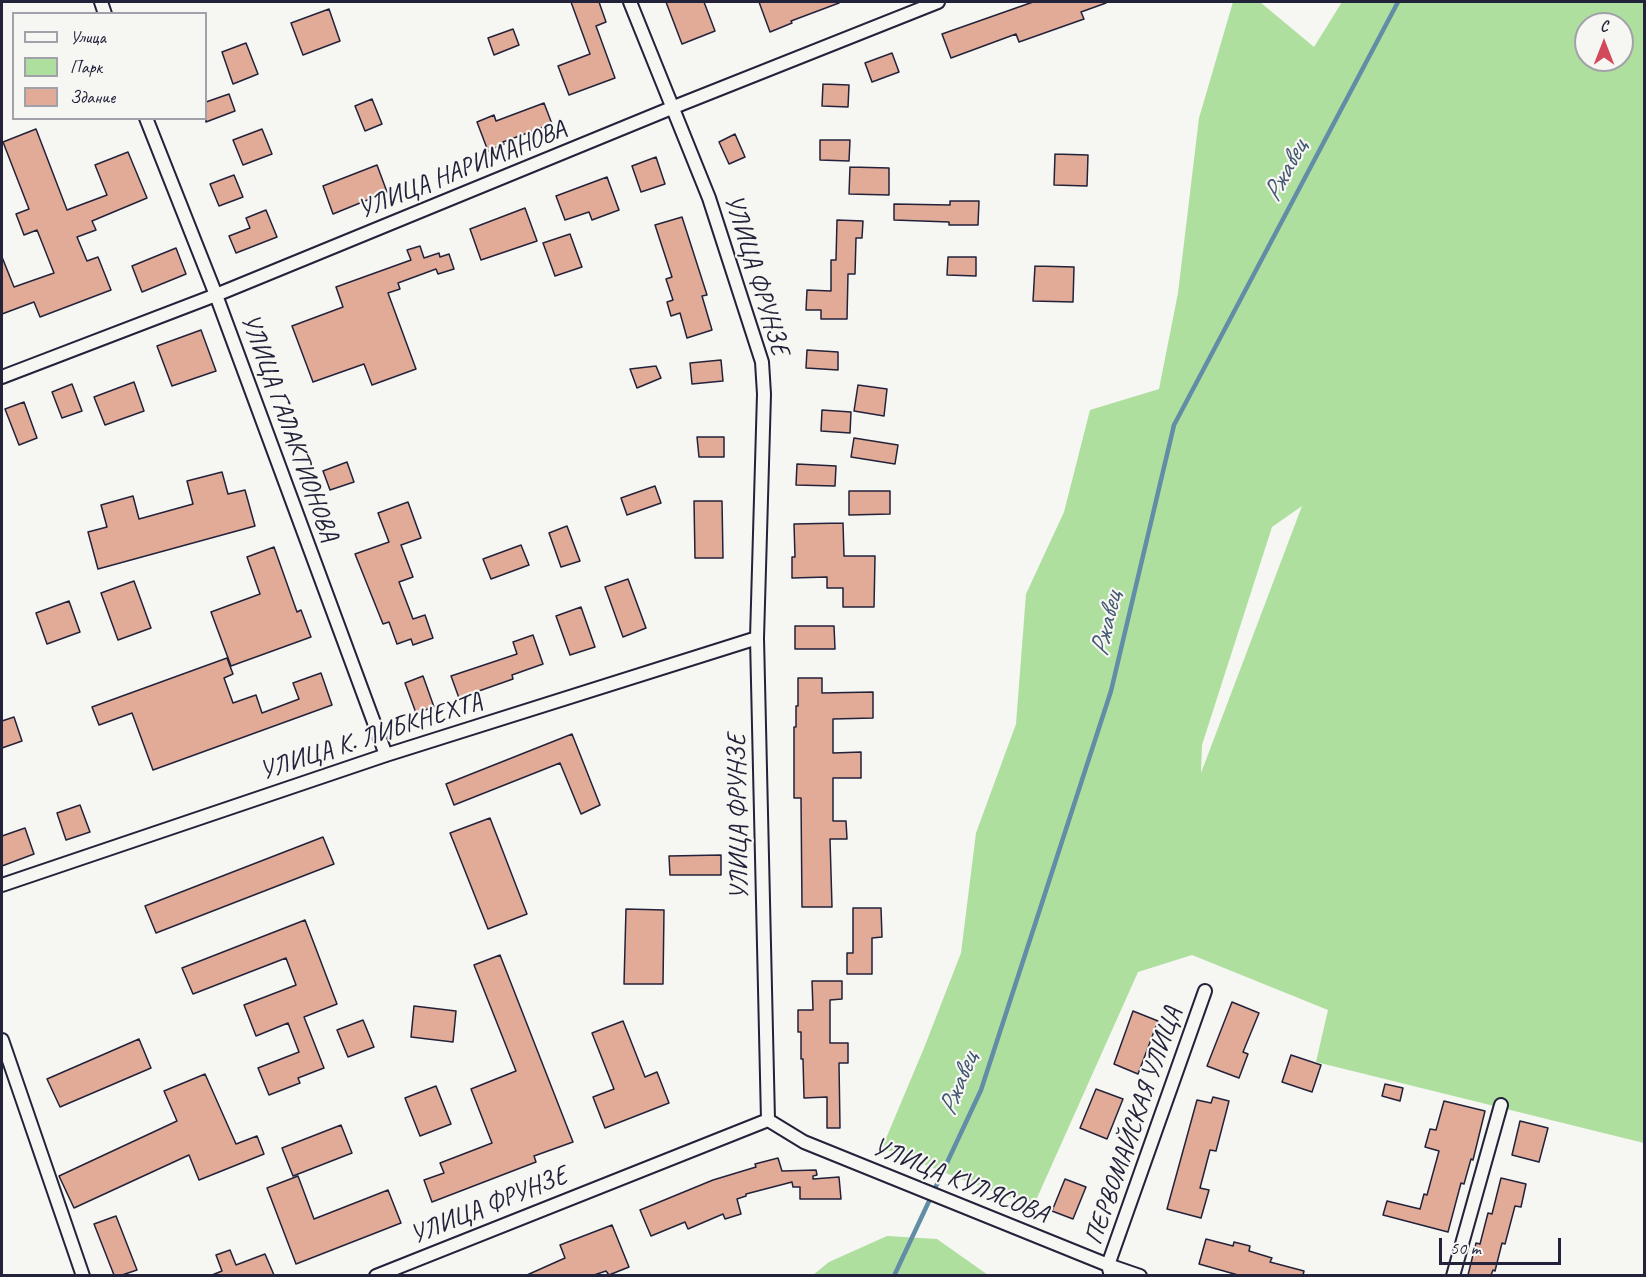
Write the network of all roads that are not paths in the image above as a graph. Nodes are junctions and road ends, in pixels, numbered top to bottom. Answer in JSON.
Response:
{"nodes":[{"id":1,"x":630,"y":2,"type":"edge"},
{"id":2,"x":938,"y":2,"type":"edge"},
{"id":3,"x":674,"y":107,"type":"junction"},
{"id":4,"x":148,"y":120,"type":"edge"},
{"id":5,"x":216,"y":295,"type":"junction"},
{"id":6,"x":2,"y":377,"type":"edge"},
{"id":7,"x":757,"y":638,"type":"junction"},
{"id":8,"x":386,"y":755,"type":"junction"},
{"id":9,"x":2,"y":885,"type":"edge"},
{"id":10,"x":1205,"y":991,"type":"dead end"},
{"id":11,"x":2,"y":1040,"type":"edge"},
{"id":12,"x":1501,"y":1105,"type":"dead end"},
{"id":13,"x":768,"y":1120,"type":"junction"},
{"id":14,"x":1110,"y":1270,"type":"edge"},
{"id":15,"x":84,"y":1275,"type":"edge"},
{"id":16,"x":376,"y":1275,"type":"edge"},
{"id":17,"x":1140,"y":1275,"type":"edge"},
{"id":18,"x":1453,"y":1275,"type":"edge"}],
"edges":[{"from":1,"to":3,"type":"street","name":"УЛИЦА ФРУНЗЕ"},
{"from":2,"to":3,"type":"street","name":"УЛИЦА НАРИМАНОВА"},
{"from":3,"to":5,"type":"street","name":"УЛИЦА НАРИМАНОВА"},
{"from":3,"to":7,"type":"street","name":"УЛИЦА ФРУНЗЕ"},
{"from":4,"to":5,"type":"street","name":"УЛИЦА ГАЛАКТИОНОВА"},
{"from":5,"to":6,"type":"street","name":"УЛИЦА НАРИМАНОВА"},
{"from":5,"to":8,"type":"street","name":"УЛИЦА ГАЛАКТИОНОВА"},
{"from":7,"to":8,"type":"street","name":"УЛИЦА К. ЛИБКНЕХТА"},
{"from":7,"to":13,"type":"street","name":"УЛИЦА ФРУНЗЕ"},
{"from":8,"to":9,"type":"street","name":"УЛИЦА К. ЛИБКНЕХТА"},
{"from":10,"to":14,"type":"street","name":"ПЕРВОМАЙСКАЯ УЛИЦА"},
{"from":11,"to":15,"type":"street"},
{"from":12,"to":18,"type":"street"},
{"from":13,"to":14,"type":"street","name":"УЛИЦА КУЛЯСОВА"},
{"from":13,"to":16,"type":"street","name":"УЛИЦА ФРУНЗЕ"},
{"from":14,"to":17,"type":"street","name":"УЛИЦА КУЛЯСОВА"}]}
